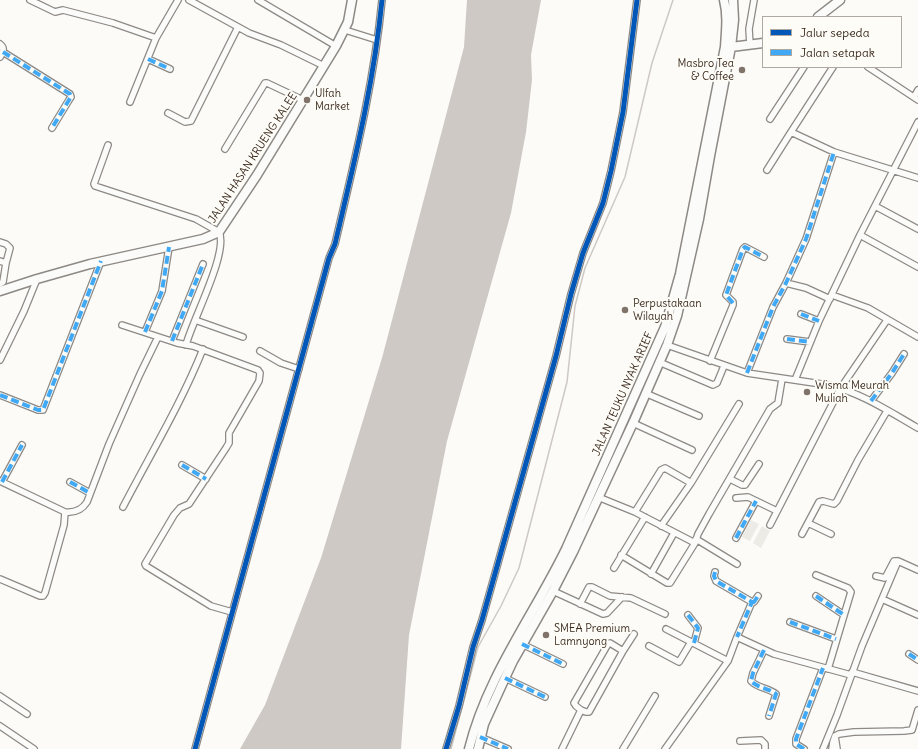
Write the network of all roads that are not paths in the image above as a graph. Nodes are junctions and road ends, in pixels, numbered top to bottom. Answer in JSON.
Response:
{"nodes":[{"id":1,"x":30,"y":0,"type":"edge"},
{"id":2,"x":178,"y":0,"type":"edge"},
{"id":3,"x":189,"y":0,"type":"edge"},
{"id":4,"x":258,"y":0,"type":"edge"},
{"id":5,"x":352,"y":0,"type":"edge"},
{"id":6,"x":382,"y":0,"type":"edge"},
{"id":7,"x":637,"y":0,"type":"edge"},
{"id":8,"x":724,"y":0,"type":"edge"},
{"id":9,"x":733,"y":0,"type":"edge"},
{"id":10,"x":754,"y":0,"type":"edge"},
{"id":11,"x":840,"y":0,"type":"edge"},
{"id":12,"x":819,"y":16,"type":"edge"},
{"id":13,"x":238,"y":27,"type":"junction"},
{"id":14,"x":347,"y":30,"type":"junction"},
{"id":15,"x":156,"y":38,"type":"junction"},
{"id":16,"x":377,"y":40,"type":"junction"},
{"id":17,"x":762,"y":43,"type":"edge"},
{"id":18,"x":0,"y":44,"type":"edge"},
{"id":19,"x":750,"y":45,"type":"junction"},
{"id":20,"x":336,"y":46,"type":"junction"},
{"id":21,"x":732,"y":48,"type":"junction"},
{"id":22,"x":2,"y":55,"type":"edge"},
{"id":23,"x":148,"y":59,"type":"junction"},
{"id":24,"x":324,"y":66,"type":"junction"},
{"id":25,"x":803,"y":68,"type":"edge"},
{"id":26,"x":832,"y":68,"type":"edge"},
{"id":27,"x":870,"y":68,"type":"edge"},
{"id":28,"x":170,"y":69,"type":"dead end"},
{"id":29,"x":918,"y":90,"type":"edge"},
{"id":30,"x":916,"y":99,"type":"edge"},
{"id":31,"x":303,"y":100,"type":"junction"},
{"id":32,"x":130,"y":102,"type":"dead end"},
{"id":33,"x":168,"y":113,"type":"dead end"},
{"id":34,"x":770,"y":119,"type":"dead end"},
{"id":35,"x":918,"y":122,"type":"edge"},
{"id":36,"x":52,"y":128,"type":"dead end"},
{"id":37,"x":791,"y":132,"type":"junction"},
{"id":38,"x":108,"y":145,"type":"dead end"},
{"id":39,"x":225,"y":149,"type":"dead end"},
{"id":40,"x":834,"y":152,"type":"junction"},
{"id":41,"x":705,"y":165,"type":"junction"},
{"id":42,"x":893,"y":169,"type":"junction"},
{"id":43,"x":767,"y":170,"type":"dead end"},
{"id":44,"x":918,"y":178,"type":"edge"},
{"id":45,"x":875,"y":206,"type":"junction"},
{"id":46,"x":918,"y":229,"type":"edge"},
{"id":47,"x":219,"y":232,"type":"junction"},
{"id":48,"x":860,"y":235,"type":"junction"},
{"id":49,"x":0,"y":242,"type":"edge"},
{"id":50,"x":169,"y":246,"type":"junction"},
{"id":51,"x":764,"y":257,"type":"dead end"},
{"id":52,"x":101,"y":261,"type":"junction"},
{"id":53,"x":3,"y":262,"type":"edge"},
{"id":54,"x":203,"y":264,"type":"dead end"},
{"id":55,"x":918,"y":267,"type":"edge"},
{"id":56,"x":37,"y":279,"type":"junction"},
{"id":57,"x":786,"y":283,"type":"junction"},
{"id":58,"x":0,"y":284,"type":"edge"},
{"id":59,"x":0,"y":291,"type":"edge"},
{"id":60,"x":831,"y":297,"type":"junction"},
{"id":61,"x":801,"y":314,"type":"dead end"},
{"id":62,"x":195,"y":320,"type":"junction"},
{"id":63,"x":887,"y":320,"type":"junction"},
{"id":64,"x":819,"y":321,"type":"junction"},
{"id":65,"x":122,"y":325,"type":"dead end"},
{"id":66,"x":145,"y":332,"type":"junction"},
{"id":67,"x":158,"y":337,"type":"junction"},
{"id":68,"x":243,"y":337,"type":"dead end"},
{"id":69,"x":918,"y":337,"type":"edge"},
{"id":70,"x":788,"y":339,"type":"dead end"},
{"id":71,"x":172,"y":342,"type":"junction"},
{"id":72,"x":810,"y":342,"type":"junction"},
{"id":73,"x":186,"y":345,"type":"junction"},
{"id":74,"x":667,"y":345,"type":"junction"},
{"id":75,"x":203,"y":349,"type":"junction"},
{"id":76,"x":260,"y":351,"type":"dead end"},
{"id":77,"x":904,"y":354,"type":"dead end"},
{"id":78,"x":0,"y":360,"type":"edge"},
{"id":79,"x":710,"y":361,"type":"junction"},
{"id":80,"x":659,"y":362,"type":"junction"},
{"id":81,"x":724,"y":366,"type":"junction"},
{"id":82,"x":299,"y":369,"type":"junction"},
{"id":83,"x":747,"y":373,"type":"junction"},
{"id":84,"x":782,"y":379,"type":"junction"},
{"id":85,"x":795,"y":380,"type":"junction"},
{"id":86,"x":840,"y":389,"type":"junction"},
{"id":87,"x":645,"y":393,"type":"junction"},
{"id":88,"x":0,"y":395,"type":"edge"},
{"id":89,"x":871,"y":401,"type":"junction"},
{"id":90,"x":739,"y":404,"type":"dead end"},
{"id":91,"x":888,"y":411,"type":"junction"},
{"id":92,"x":699,"y":416,"type":"dead end"},
{"id":93,"x":633,"y":423,"type":"junction"},
{"id":94,"x":918,"y":428,"type":"edge"},
{"id":95,"x":22,"y":445,"type":"dead end"},
{"id":96,"x":692,"y":450,"type":"dead end"},
{"id":97,"x":760,"y":464,"type":"dead end"},
{"id":98,"x":182,"y":465,"type":"dead end"},
{"id":99,"x":206,"y":479,"type":"junction"},
{"id":100,"x":730,"y":479,"type":"junction"},
{"id":101,"x":1,"y":482,"type":"edge"},
{"id":102,"x":70,"y":482,"type":"dead end"},
{"id":103,"x":691,"y":483,"type":"junction"},
{"id":104,"x":90,"y":493,"type":"junction"},
{"id":105,"x":598,"y":497,"type":"junction"},
{"id":106,"x":736,"y":498,"type":"dead end"},
{"id":107,"x":756,"y":501,"type":"junction"},
{"id":108,"x":123,"y":507,"type":"dead end"},
{"id":109,"x":777,"y":511,"type":"junction"},
{"id":110,"x":65,"y":512,"type":"junction"},
{"id":111,"x":635,"y":512,"type":"junction"},
{"id":112,"x":645,"y":517,"type":"junction"},
{"id":113,"x":808,"y":523,"type":"junction"},
{"id":114,"x":770,"y":525,"type":"dead end"},
{"id":115,"x":661,"y":526,"type":"junction"},
{"id":116,"x":674,"y":533,"type":"junction"},
{"id":117,"x":802,"y":534,"type":"dead end"},
{"id":118,"x":831,"y":534,"type":"dead end"},
{"id":119,"x":736,"y":538,"type":"dead end"},
{"id":120,"x":696,"y":541,"type":"junction"},
{"id":121,"x":569,"y":550,"type":"junction"},
{"id":122,"x":621,"y":556,"type":"junction"},
{"id":123,"x":898,"y":560,"type":"junction"},
{"id":124,"x":737,"y":564,"type":"dead end"},
{"id":125,"x":614,"y":568,"type":"dead end"},
{"id":126,"x":918,"y":570,"type":"edge"},
{"id":127,"x":715,"y":572,"type":"dead end"},
{"id":128,"x":651,"y":574,"type":"junction"},
{"id":129,"x":816,"y":575,"type":"dead end"},
{"id":130,"x":876,"y":576,"type":"dead end"},
{"id":131,"x":0,"y":579,"type":"edge"},
{"id":132,"x":553,"y":591,"type":"junction"},
{"id":133,"x":758,"y":596,"type":"dead end"},
{"id":134,"x":816,"y":596,"type":"dead end"},
{"id":135,"x":622,"y":597,"type":"junction"},
{"id":136,"x":882,"y":599,"type":"junction"},
{"id":137,"x":752,"y":602,"type":"junction"},
{"id":138,"x":580,"y":604,"type":"junction"},
{"id":139,"x":232,"y":612,"type":"junction"},
{"id":140,"x":665,"y":614,"type":"dead end"},
{"id":141,"x":688,"y":615,"type":"dead end"},
{"id":142,"x":844,"y":615,"type":"junction"},
{"id":143,"x":918,"y":615,"type":"edge"},
{"id":144,"x":790,"y":622,"type":"dead end"},
{"id":145,"x":666,"y":629,"type":"dead end"},
{"id":146,"x":634,"y":634,"type":"dead end"},
{"id":147,"x":737,"y":637,"type":"junction"},
{"id":148,"x":836,"y":639,"type":"junction"},
{"id":149,"x":692,"y":643,"type":"junction"},
{"id":150,"x":522,"y":644,"type":"junction"},
{"id":151,"x":649,"y":646,"type":"dead end"},
{"id":152,"x":764,"y":650,"type":"junction"},
{"id":153,"x":623,"y":651,"type":"junction"},
{"id":154,"x":909,"y":654,"type":"dead end"},
{"id":155,"x":918,"y":660,"type":"edge"},
{"id":156,"x":728,"y":661,"type":"junction"},
{"id":157,"x":563,"y":664,"type":"dead end"},
{"id":158,"x":825,"y":668,"type":"junction"},
{"id":159,"x":852,"y":673,"type":"junction"},
{"id":160,"x":505,"y":678,"type":"junction"},
{"id":161,"x":918,"y":691,"type":"edge"},
{"id":162,"x":0,"y":696,"type":"edge"},
{"id":163,"x":655,"y":696,"type":"dead end"},
{"id":164,"x":545,"y":697,"type":"dead end"},
{"id":165,"x":581,"y":710,"type":"junction"},
{"id":166,"x":918,"y":710,"type":"edge"},
{"id":167,"x":27,"y":714,"type":"dead end"},
{"id":168,"x":769,"y":716,"type":"dead end"},
{"id":169,"x":0,"y":726,"type":"edge"},
{"id":170,"x":480,"y":736,"type":"junction"},
{"id":171,"x":835,"y":736,"type":"junction"},
{"id":172,"x":740,"y":741,"type":"dead end"},
{"id":173,"x":34,"y":749,"type":"edge"},
{"id":174,"x":195,"y":749,"type":"edge"},
{"id":175,"x":446,"y":749,"type":"edge"},
{"id":176,"x":469,"y":749,"type":"edge"},
{"id":177,"x":478,"y":749,"type":"edge"},
{"id":178,"x":508,"y":749,"type":"edge"},
{"id":179,"x":562,"y":749,"type":"edge"},
{"id":180,"x":623,"y":749,"type":"edge"},
{"id":181,"x":665,"y":749,"type":"edge"},
{"id":182,"x":765,"y":749,"type":"edge"},
{"id":183,"x":804,"y":749,"type":"edge"},
{"id":184,"x":823,"y":749,"type":"edge"},
{"id":185,"x":832,"y":749,"type":"edge"},
{"id":186,"x":837,"y":749,"type":"edge"}],
"edges":[{"from":1,"to":15,"type":"street"},
{"from":2,"to":15,"type":"street"},
{"from":3,"to":13,"type":"street"},
{"from":4,"to":20,"type":"street"},
{"from":5,"to":14,"type":"main road","name":"JALAN HASAN KRUENG KALEE"},
{"from":6,"to":16,"type":"street"},
{"from":7,"to":175,"type":"street"},
{"from":8,"to":41,"type":"main road","name":"JALAN TEUKU NYAK ARIEF"},
{"from":9,"to":21,"type":"main road","name":"JALAN TEUKU NYAK ARIEF"},
{"from":10,"to":19,"type":"street"},
{"from":11,"to":12,"type":"main road"},
{"from":13,"to":24,"type":"street"},
{"from":13,"to":33,"type":"street"},
{"from":14,"to":16,"type":"street"},
{"from":14,"to":20,"type":"main road","name":"JALAN HASAN KRUENG KALEE"},
{"from":15,"to":23,"type":"street"},
{"from":16,"to":82,"type":"street"},
{"from":17,"to":19,"type":"main road"},
{"from":18,"to":22,"type":"street"},
{"from":19,"to":21,"type":"main road"},
{"from":20,"to":24,"type":"main road","name":"JALAN HASAN KRUENG KALEE"},
{"from":21,"to":41,"type":"main road","name":"JALAN TEUKU NYAK ARIEF"},
{"from":22,"to":36,"type":"street"},
{"from":23,"to":28,"type":"street"},
{"from":23,"to":32,"type":"street"},
{"from":24,"to":31,"type":"main road","name":"JALAN HASAN KRUENG KALEE"},
{"from":25,"to":34,"type":"street"},
{"from":26,"to":37,"type":"street"},
{"from":27,"to":30,"type":"street"},
{"from":29,"to":30,"type":"street"},
{"from":31,"to":39,"type":"street"},
{"from":31,"to":47,"type":"main road","name":"JALAN HASAN KRUENG KALEE"},
{"from":35,"to":42,"type":"street"},
{"from":37,"to":40,"type":"street"},
{"from":37,"to":43,"type":"street"},
{"from":38,"to":47,"type":"street"},
{"from":40,"to":42,"type":"street"},
{"from":40,"to":57,"type":"street"},
{"from":41,"to":74,"type":"main road","name":"JALAN TEUKU NYAK ARIEF"},
{"from":41,"to":121,"type":"main road","name":"JALAN TEUKU NYAK ARIEF"},
{"from":42,"to":44,"type":"street"},
{"from":42,"to":45,"type":"street"},
{"from":45,"to":46,"type":"street"},
{"from":45,"to":48,"type":"street"},
{"from":47,"to":50,"type":"main road","name":"JALAN HASAN KRUENG KALEE"},
{"from":47,"to":62,"type":"street"},
{"from":48,"to":55,"type":"street"},
{"from":48,"to":60,"type":"street"},
{"from":49,"to":53,"type":"street"},
{"from":50,"to":52,"type":"main road","name":"JALAN HASAN KRUENG KALEE"},
{"from":50,"to":66,"type":"street"},
{"from":51,"to":79,"type":"street"},
{"from":52,"to":56,"type":"main road","name":"JALAN HASAN KRUENG KALEE"},
{"from":52,"to":88,"type":"street"},
{"from":53,"to":58,"type":"street"},
{"from":54,"to":71,"type":"street"},
{"from":56,"to":59,"type":"main road","name":"JALAN HASAN KRUENG KALEE"},
{"from":56,"to":78,"type":"street"},
{"from":57,"to":60,"type":"street"},
{"from":57,"to":83,"type":"street"},
{"from":60,"to":63,"type":"street"},
{"from":60,"to":64,"type":"street"},
{"from":61,"to":64,"type":"street"},
{"from":62,"to":68,"type":"street"},
{"from":62,"to":73,"type":"street"},
{"from":63,"to":69,"type":"street"},
{"from":63,"to":86,"type":"street"},
{"from":64,"to":72,"type":"street"},
{"from":65,"to":66,"type":"street"},
{"from":66,"to":67,"type":"street"},
{"from":67,"to":71,"type":"street"},
{"from":67,"to":104,"type":"street"},
{"from":70,"to":72,"type":"street"},
{"from":71,"to":73,"type":"street"},
{"from":72,"to":85,"type":"street"},
{"from":73,"to":75,"type":"street"},
{"from":74,"to":79,"type":"street"},
{"from":74,"to":80,"type":"main road","name":"JALAN TEUKU NYAK ARIEF"},
{"from":75,"to":99,"type":"street"},
{"from":75,"to":108,"type":"street"},
{"from":76,"to":82,"type":"street"},
{"from":77,"to":89,"type":"street"},
{"from":79,"to":81,"type":"street"},
{"from":80,"to":81,"type":"street"},
{"from":80,"to":87,"type":"main road","name":"JALAN TEUKU NYAK ARIEF"},
{"from":81,"to":83,"type":"street"},
{"from":82,"to":139,"type":"street"},
{"from":83,"to":84,"type":"street"},
{"from":84,"to":85,"type":"street"},
{"from":84,"to":100,"type":"street"},
{"from":85,"to":86,"type":"street"},
{"from":86,"to":89,"type":"street"},
{"from":86,"to":109,"type":"street"},
{"from":87,"to":92,"type":"street"},
{"from":87,"to":93,"type":"main road","name":"JALAN TEUKU NYAK ARIEF"},
{"from":89,"to":91,"type":"street"},
{"from":90,"to":103,"type":"street"},
{"from":91,"to":94,"type":"street"},
{"from":91,"to":113,"type":"street"},
{"from":93,"to":96,"type":"street"},
{"from":93,"to":105,"type":"main road","name":"JALAN TEUKU NYAK ARIEF"},
{"from":95,"to":101,"type":"street"},
{"from":97,"to":100,"type":"street"},
{"from":98,"to":99,"type":"street"},
{"from":99,"to":139,"type":"street"},
{"from":100,"to":120,"type":"street"},
{"from":101,"to":110,"type":"street"},
{"from":102,"to":104,"type":"street"},
{"from":103,"to":111,"type":"street"},
{"from":103,"to":115,"type":"street"},
{"from":104,"to":110,"type":"street"},
{"from":105,"to":111,"type":"street"},
{"from":105,"to":121,"type":"main road","name":"JALAN TEUKU NYAK ARIEF"},
{"from":106,"to":107,"type":"street"},
{"from":107,"to":109,"type":"street"},
{"from":107,"to":119,"type":"street"},
{"from":109,"to":114,"type":"street"},
{"from":110,"to":131,"type":"street"},
{"from":111,"to":112,"type":"street"},
{"from":112,"to":115,"type":"street"},
{"from":112,"to":122,"type":"street"},
{"from":113,"to":117,"type":"street"},
{"from":113,"to":118,"type":"street"},
{"from":115,"to":116,"type":"street"},
{"from":116,"to":120,"type":"street"},
{"from":116,"to":128,"type":"street"},
{"from":120,"to":124,"type":"street"},
{"from":120,"to":128,"type":"street"},
{"from":121,"to":132,"type":"main road","name":"JALAN TEUKU NYAK ARIEF"},
{"from":121,"to":176,"type":"main road","name":"JALAN TEUKU NYAK ARIEF"},
{"from":122,"to":125,"type":"street"},
{"from":122,"to":128,"type":"street"},
{"from":123,"to":126,"type":"street"},
{"from":123,"to":130,"type":"street"},
{"from":123,"to":136,"type":"street"},
{"from":127,"to":137,"type":"street"},
{"from":129,"to":142,"type":"street"},
{"from":132,"to":138,"type":"street"},
{"from":132,"to":150,"type":"main road","name":"JALAN TEUKU NYAK ARIEF"},
{"from":133,"to":137,"type":"street"},
{"from":134,"to":142,"type":"street"},
{"from":135,"to":138,"type":"street"},
{"from":135,"to":138,"type":"street"},
{"from":135,"to":140,"type":"street"},
{"from":136,"to":143,"type":"street"},
{"from":136,"to":159,"type":"street"},
{"from":137,"to":147,"type":"street"},
{"from":139,"to":174,"type":"street"},
{"from":141,"to":149,"type":"street"},
{"from":142,"to":148,"type":"street"},
{"from":144,"to":148,"type":"street"},
{"from":145,"to":149,"type":"street"},
{"from":146,"to":153,"type":"street"},
{"from":147,"to":152,"type":"street"},
{"from":147,"to":156,"type":"street"},
{"from":148,"to":158,"type":"street"},
{"from":149,"to":151,"type":"street"},
{"from":149,"to":156,"type":"street"},
{"from":150,"to":157,"type":"street"},
{"from":150,"to":160,"type":"main road","name":"JALAN TEUKU NYAK ARIEF"},
{"from":152,"to":158,"type":"street"},
{"from":152,"to":168,"type":"street"},
{"from":153,"to":165,"type":"street"},
{"from":153,"to":165,"type":"street"},
{"from":154,"to":155,"type":"street"},
{"from":156,"to":181,"type":"street"},
{"from":158,"to":159,"type":"street"},
{"from":158,"to":183,"type":"street"},
{"from":159,"to":161,"type":"street"},
{"from":159,"to":184,"type":"street"},
{"from":160,"to":164,"type":"street"},
{"from":160,"to":170,"type":"main road","name":"JALAN TEUKU NYAK ARIEF"},
{"from":162,"to":167,"type":"street"},
{"from":163,"to":180,"type":"street"},
{"from":165,"to":179,"type":"street"},
{"from":166,"to":171,"type":"street"},
{"from":169,"to":173,"type":"street"},
{"from":170,"to":177,"type":"main road","name":"JALAN TEUKU NYAK ARIEF"},
{"from":170,"to":178,"type":"street"},
{"from":171,"to":185,"type":"street"},
{"from":171,"to":186,"type":"street"},
{"from":172,"to":182,"type":"street"}]}
